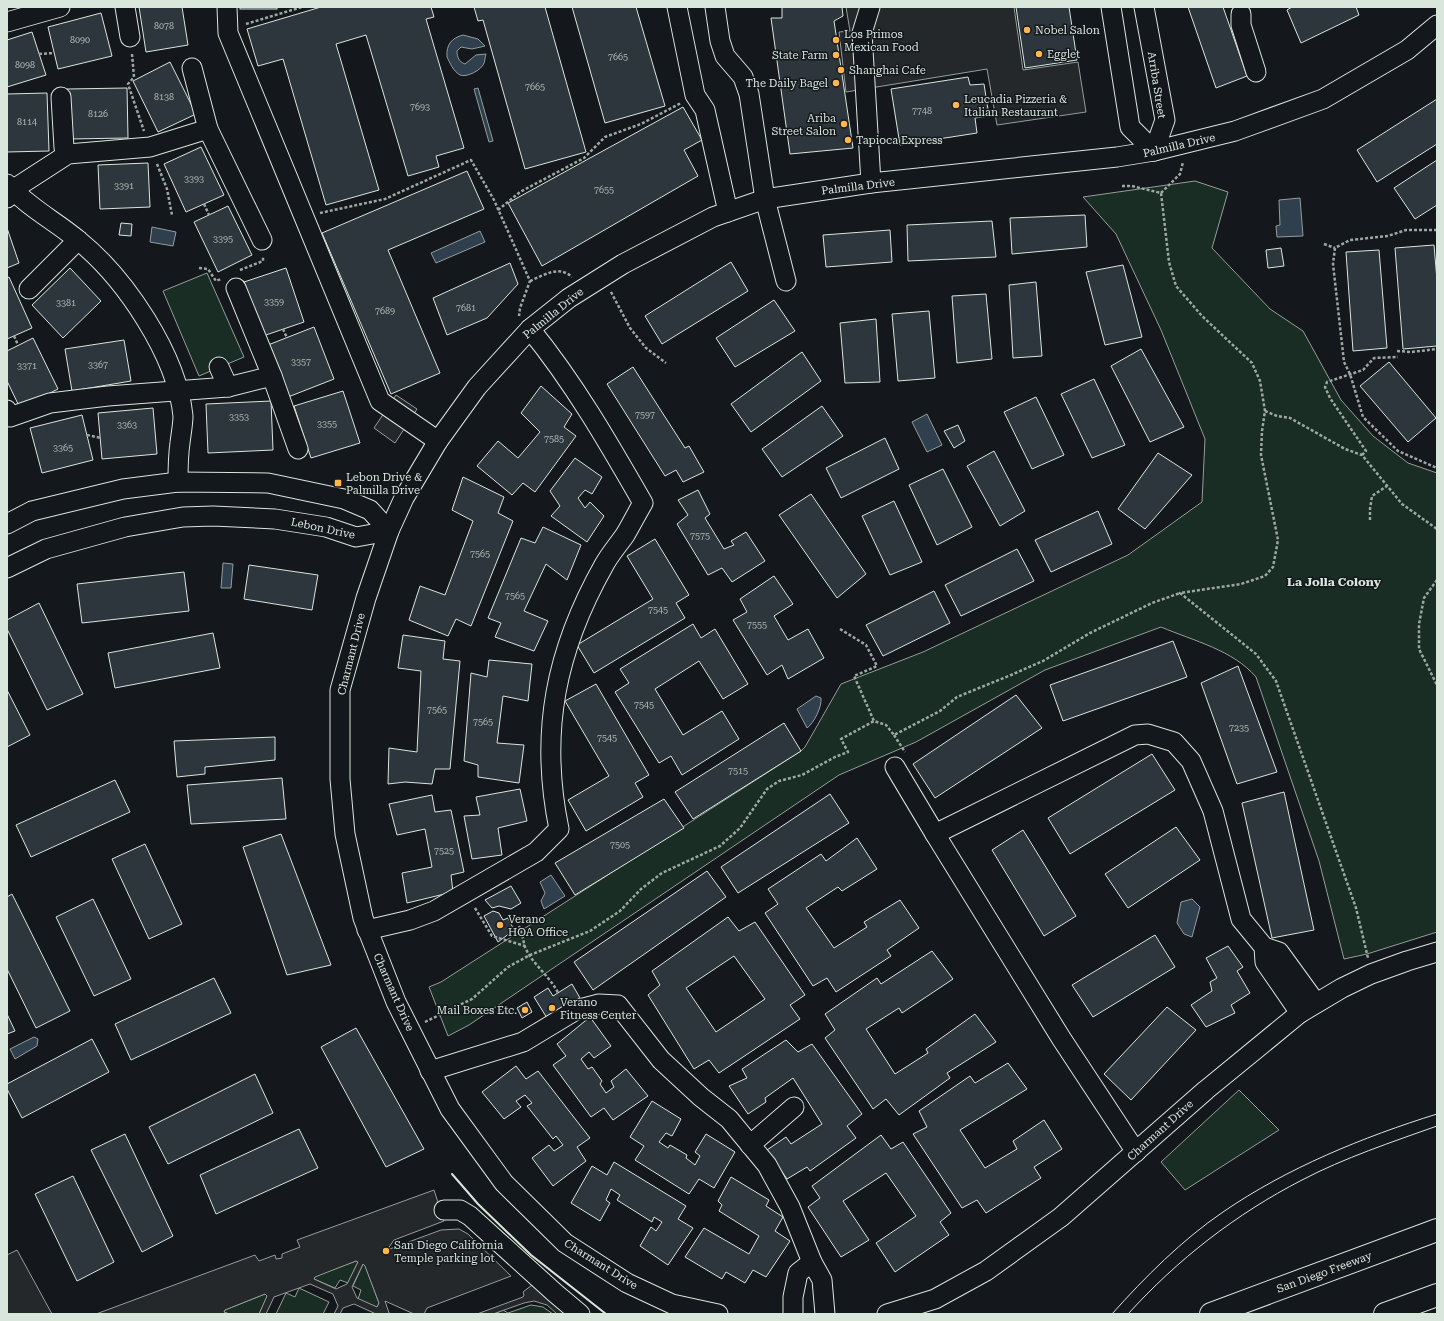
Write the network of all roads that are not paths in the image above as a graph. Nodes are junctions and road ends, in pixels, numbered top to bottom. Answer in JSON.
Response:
{"nodes":[{"id":1,"x":60,"y":7,"type":"edge"},
{"id":2,"x":125,"y":7,"type":"edge"},
{"id":3,"x":227,"y":7,"type":"edge"},
{"id":4,"x":676,"y":7,"type":"edge"},
{"id":5,"x":715,"y":7,"type":"edge"},
{"id":6,"x":870,"y":7,"type":"edge"},
{"id":7,"x":1111,"y":7,"type":"edge"},
{"id":8,"x":1144,"y":7,"type":"edge"},
{"id":9,"x":1245,"y":9,"type":"edge"},
{"id":10,"x":7,"y":22,"type":"edge"},
{"id":11,"x":1437,"y":25,"type":"edge"},
{"id":12,"x":130,"y":37,"type":"road end"},
{"id":13,"x":192,"y":68,"type":"dead end"},
{"id":14,"x":1256,"y":72,"type":"dead end"},
{"id":15,"x":60,"y":97,"type":"dead end"},
{"id":16,"x":208,"y":129,"type":"junction"},
{"id":17,"x":1154,"y":152,"type":"junction"},
{"id":18,"x":68,"y":154,"type":"junction"},
{"id":19,"x":871,"y":183,"type":"junction"},
{"id":20,"x":9,"y":191,"type":"edge"},
{"id":21,"x":765,"y":199,"type":"junction"},
{"id":22,"x":728,"y":212,"type":"junction"},
{"id":23,"x":78,"y":240,"type":"junction"},
{"id":24,"x":262,"y":240,"type":"road end"},
{"id":25,"x":232,"y":279,"type":"road end"},
{"id":26,"x":786,"y":281,"type":"dead end"},
{"id":27,"x":29,"y":289,"type":"dead end"},
{"id":28,"x":530,"y":330,"type":"junction"},
{"id":29,"x":219,"y":367,"type":"dead end"},
{"id":30,"x":272,"y":376,"type":"junction"},
{"id":31,"x":228,"y":387,"type":"junction"},
{"id":32,"x":179,"y":391,"type":"junction"},
{"id":33,"x":7,"y":410,"type":"edge"},
{"id":34,"x":438,"y":441,"type":"junction"},
{"id":35,"x":298,"y":449,"type":"dead end"},
{"id":36,"x":178,"y":482,"type":"junction"},
{"id":37,"x":8,"y":522,"type":"edge"},
{"id":38,"x":390,"y":531,"type":"junction"},
{"id":39,"x":7,"y":568,"type":"edge"},
{"id":40,"x":894,"y":767,"type":"dead end"},
{"id":41,"x":935,"y":834,"type":"junction"},
{"id":42,"x":367,"y":930,"type":"junction"},
{"id":43,"x":1264,"y":947,"type":"junction"},
{"id":44,"x":1437,"y":952,"type":"edge"},
{"id":45,"x":1316,"y":1002,"type":"junction"},
{"id":46,"x":1300,"y":1013,"type":"junction"},
{"id":47,"x":430,"y":1071,"type":"junction"},
{"id":48,"x":794,"y":1107,"type":"dead end"},
{"id":49,"x":750,"y":1144,"type":"junction"},
{"id":50,"x":1136,"y":1152,"type":"junction"},
{"id":51,"x":444,"y":1210,"type":"dead end"},
{"id":52,"x":1437,"y":1230,"type":"edge"},
{"id":53,"x":812,"y":1262,"type":"junction"},
{"id":54,"x":1437,"y":1295,"type":"edge"},
{"id":55,"x":580,"y":1314,"type":"edge"},
{"id":56,"x":718,"y":1314,"type":"edge"},
{"id":57,"x":793,"y":1314,"type":"edge"},
{"id":58,"x":825,"y":1314,"type":"edge"},
{"id":59,"x":887,"y":1314,"type":"edge"},
{"id":60,"x":1211,"y":1314,"type":"edge"},
{"id":61,"x":1385,"y":1314,"type":"edge"}],
"edges":[{"from":1,"to":10,"type":"street"},
{"from":2,"to":12,"type":"street"},
{"from":3,"to":34,"type":"street"},
{"from":4,"to":22,"type":"street"},
{"from":5,"to":21,"type":"street"},
{"from":6,"to":19,"type":"street"},
{"from":7,"to":17,"type":"street"},
{"from":8,"to":17,"type":"street","name":"Arriba Street"},
{"from":9,"to":14,"type":"street"},
{"from":11,"to":17,"type":"street","name":"Palmilla Drive"},
{"from":13,"to":16,"type":"street"},
{"from":15,"to":18,"type":"street"},
{"from":16,"to":18,"type":"street"},
{"from":16,"to":24,"type":"street"},
{"from":17,"to":19,"type":"street","name":"Palmilla Drive"},
{"from":18,"to":20,"type":"street"},
{"from":19,"to":21,"type":"street","name":"Palmilla Drive"},
{"from":20,"to":23,"type":"street"},
{"from":21,"to":22,"type":"street","name":"Palmilla Drive"},
{"from":21,"to":26,"type":"street"},
{"from":22,"to":28,"type":"street","name":"Palmilla Drive"},
{"from":23,"to":27,"type":"street"},
{"from":23,"to":32,"type":"street"},
{"from":25,"to":30,"type":"street"},
{"from":28,"to":34,"type":"street","name":"Palmilla Drive"},
{"from":28,"to":42,"type":"street"},
{"from":29,"to":31,"type":"street"},
{"from":30,"to":31,"type":"street"},
{"from":30,"to":35,"type":"street"},
{"from":31,"to":32,"type":"street"},
{"from":32,"to":33,"type":"street"},
{"from":32,"to":36,"type":"street"},
{"from":34,"to":38,"type":"street","name":"Palmilla Drive"},
{"from":36,"to":37,"type":"street"},
{"from":36,"to":38,"type":"street"},
{"from":38,"to":39,"type":"street","name":"Lebon Drive"},
{"from":38,"to":42,"type":"street","name":"Charmant Drive"},
{"from":40,"to":41,"type":"street"},
{"from":41,"to":43,"type":"street"},
{"from":41,"to":50,"type":"street"},
{"from":42,"to":47,"type":"street","name":"Charmant Drive"},
{"from":43,"to":45,"type":"street"},
{"from":43,"to":46,"type":"street"},
{"from":44,"to":45,"type":"street","name":"Charmant Drive"},
{"from":45,"to":46,"type":"street","name":"Charmant Drive"},
{"from":46,"to":50,"type":"street","name":"Charmant Drive"},
{"from":47,"to":49,"type":"street"},
{"from":47,"to":56,"type":"street","name":"Charmant Drive"},
{"from":48,"to":49,"type":"street"},
{"from":49,"to":53,"type":"street"},
{"from":50,"to":59,"type":"street","name":"Charmant Drive"},
{"from":51,"to":55,"type":"street"},
{"from":52,"to":60,"type":"highway","name":"San Diego Freeway"},
{"from":53,"to":57,"type":"street"},
{"from":53,"to":58,"type":"street"},
{"from":54,"to":61,"type":"highway"}]}
